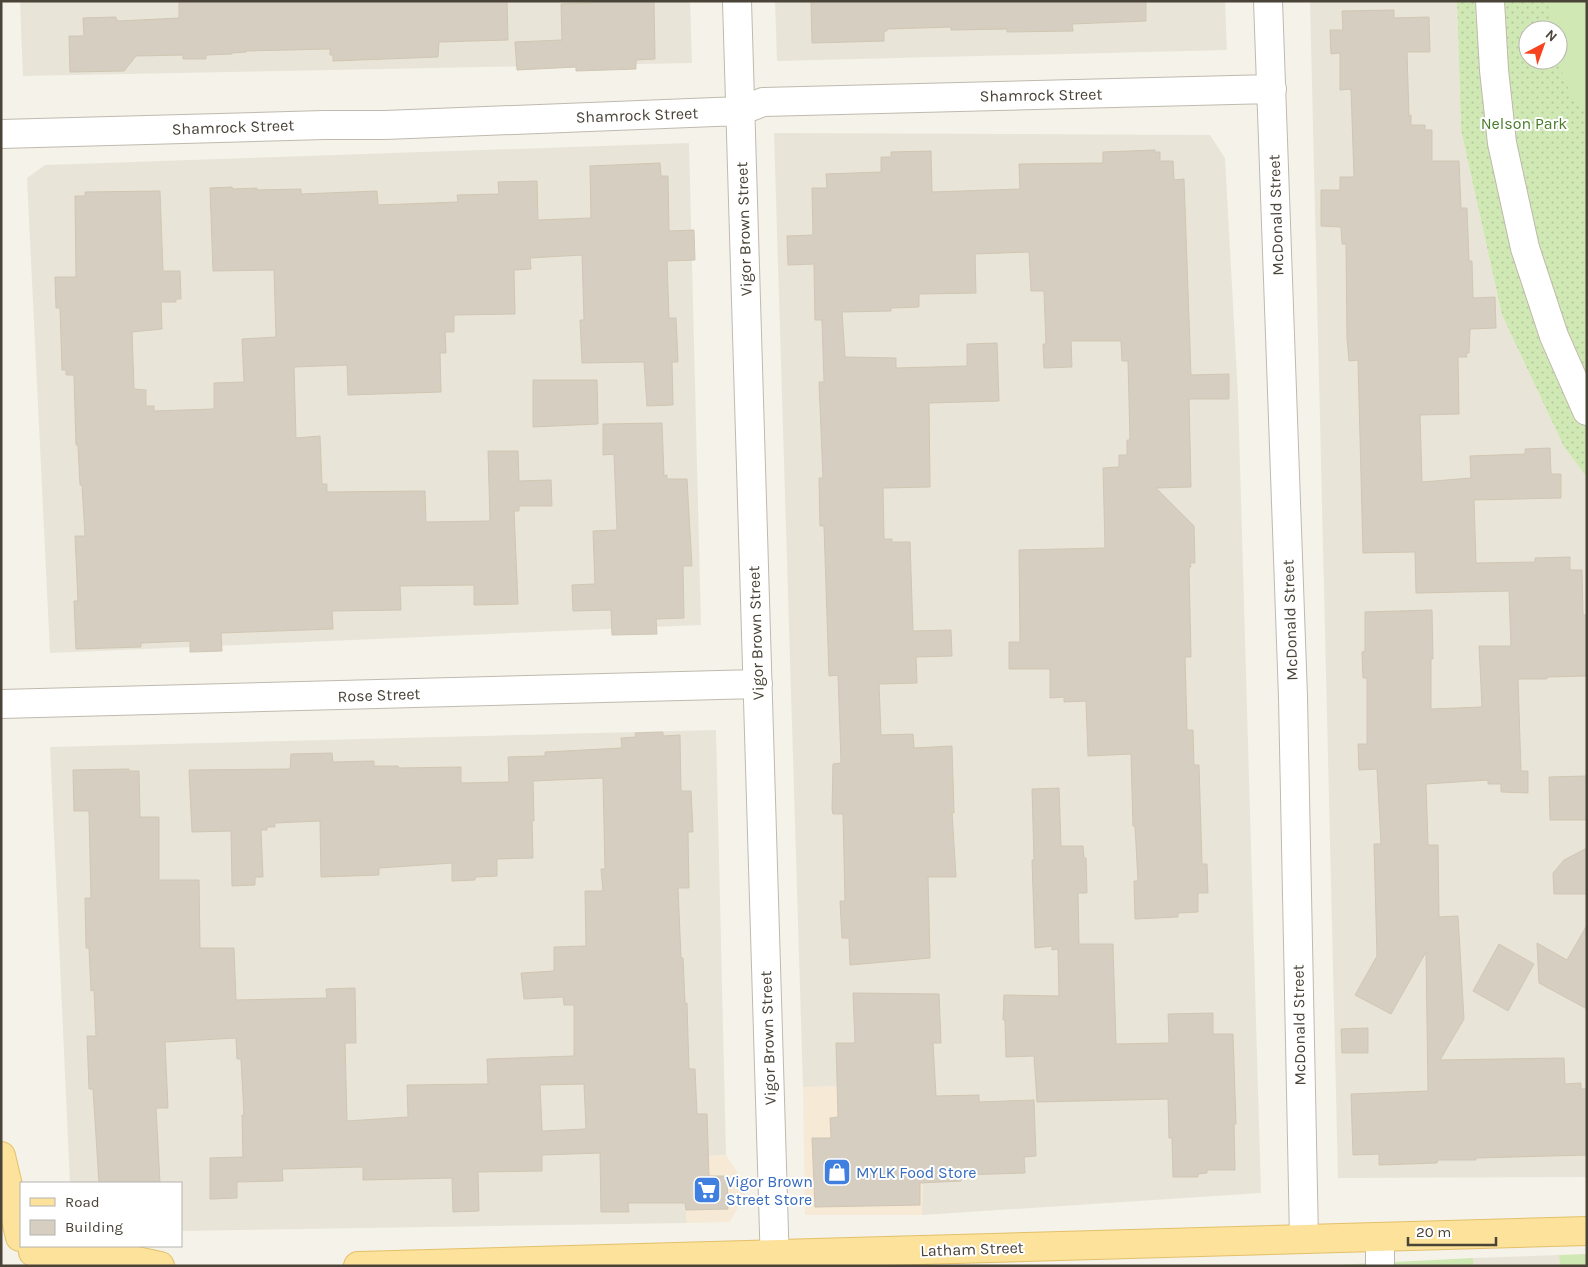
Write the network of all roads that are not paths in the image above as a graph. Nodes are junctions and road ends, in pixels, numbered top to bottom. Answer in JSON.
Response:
{"nodes":[{"id":1,"x":737,"y":1,"type":"edge"},
{"id":2,"x":1268,"y":1,"type":"edge"},
{"id":3,"x":1490,"y":1,"type":"edge"},
{"id":4,"x":1272,"y":89,"type":"junction"},
{"id":5,"x":740,"y":110,"type":"junction"},
{"id":6,"x":1,"y":134,"type":"edge"},
{"id":7,"x":1587,"y":411,"type":"edge"},
{"id":8,"x":758,"y":684,"type":"junction"},
{"id":9,"x":1,"y":704,"type":"edge"},
{"id":10,"x":1,"y":1156,"type":"edge"},
{"id":11,"x":1587,"y":1231,"type":"edge"},
{"id":12,"x":20,"y":1233,"type":"edge"},
{"id":13,"x":1380,"y":1236,"type":"junction"},
{"id":14,"x":1304,"y":1239,"type":"junction"},
{"id":15,"x":38,"y":1247,"type":"edge"},
{"id":16,"x":775,"y":1260,"type":"edge"},
{"id":17,"x":160,"y":1266,"type":"edge"},
{"id":18,"x":358,"y":1266,"type":"edge"},
{"id":19,"x":1380,"y":1266,"type":"edge"}],
"edges":[{"from":1,"to":5,"type":"street","name":"Vigor Brown Street"},
{"from":2,"to":4,"type":"street","name":"McDonald Street"},
{"from":3,"to":7,"type":"street"},
{"from":4,"to":5,"type":"street","name":"Shamrock Street"},
{"from":4,"to":14,"type":"street","name":"McDonald Street"},
{"from":5,"to":6,"type":"street","name":"Shamrock Street"},
{"from":5,"to":8,"type":"street","name":"Vigor Brown Street"},
{"from":8,"to":9,"type":"street","name":"Rose Street"},
{"from":8,"to":16,"type":"street","name":"Vigor Brown Street"},
{"from":10,"to":12,"type":"main road"},
{"from":11,"to":13,"type":"main road","name":"Latham Street"},
{"from":13,"to":14,"type":"main road","name":"Latham Street"},
{"from":13,"to":19,"type":"street"},
{"from":14,"to":16,"type":"main road","name":"Latham Street"},
{"from":15,"to":17,"type":"main road"},
{"from":16,"to":18,"type":"main road","name":"Latham Street"}]}
